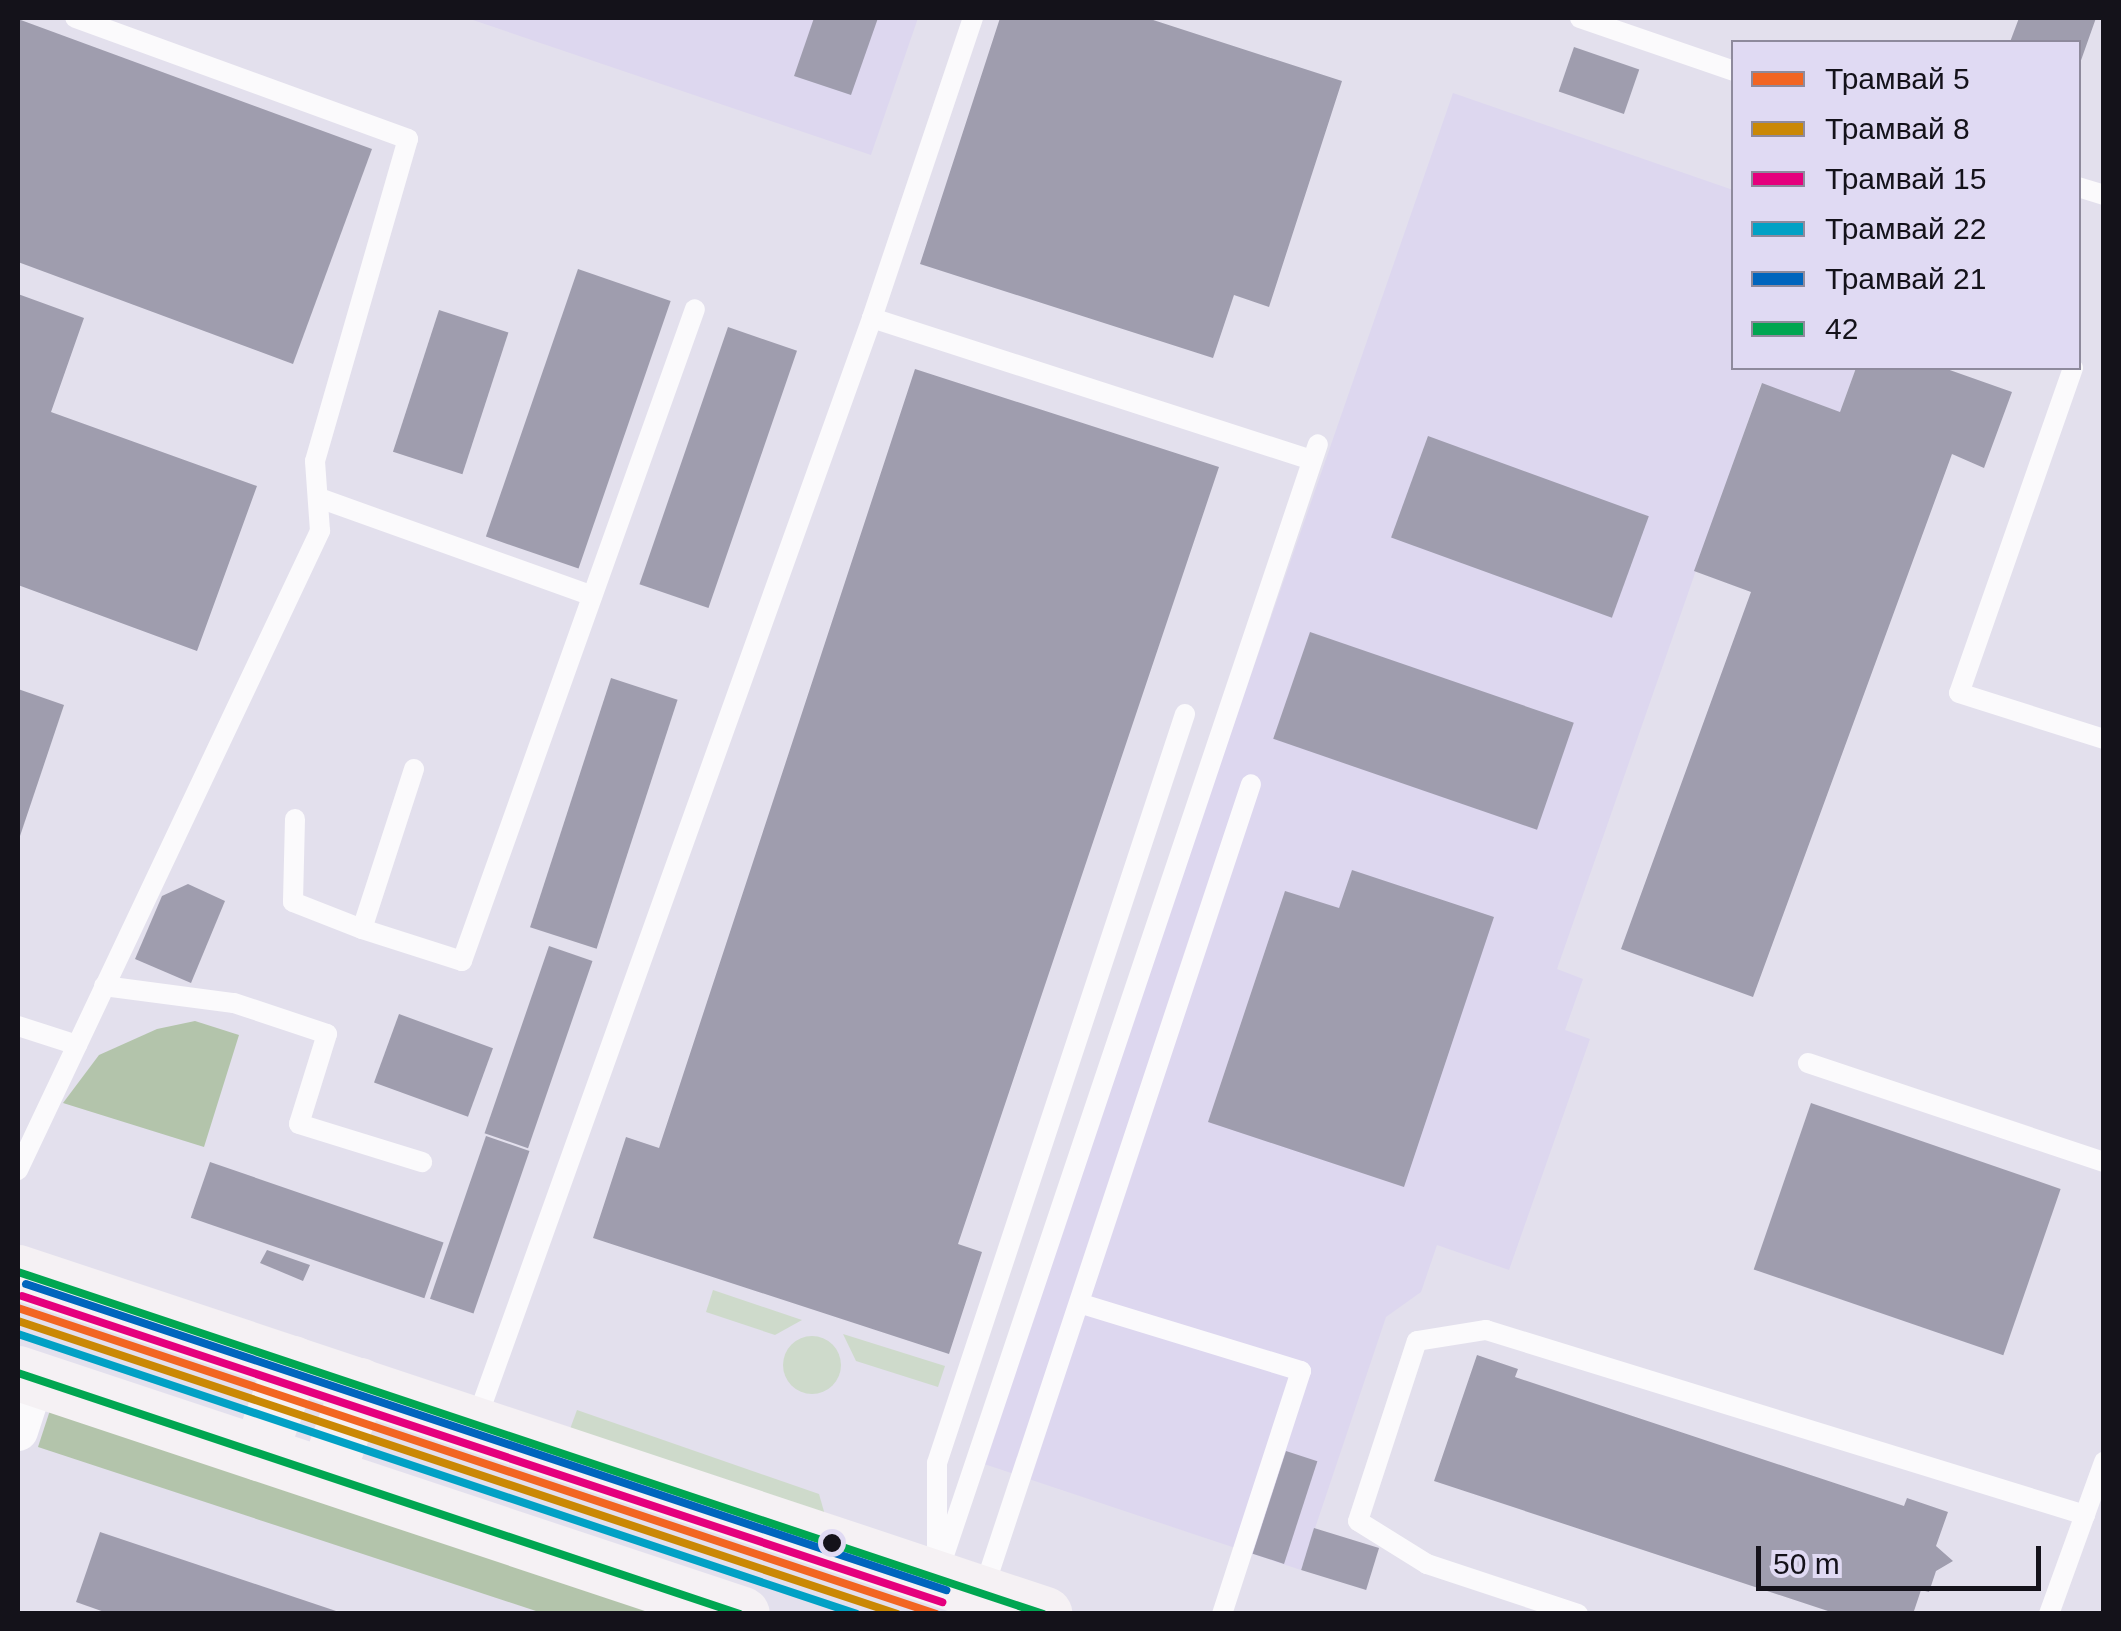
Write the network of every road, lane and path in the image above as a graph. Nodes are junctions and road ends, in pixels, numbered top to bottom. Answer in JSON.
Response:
{"nodes":[{"id":1,"x":75,"y":18,"type":"edge"},
{"id":2,"x":973,"y":18,"type":"edge"},
{"id":3,"x":1580,"y":18,"type":"edge"},
{"id":4,"x":1731,"y":70,"type":"edge"},
{"id":5,"x":696,"y":309,"type":"dead end"},
{"id":6,"x":872,"y":318,"type":"junction"},
{"id":7,"x":2072,"y":370,"type":"edge"},
{"id":8,"x":318,"y":498,"type":"junction"},
{"id":9,"x":592,"y":596,"type":"junction"},
{"id":10,"x":1185,"y":714,"type":"dead end"},
{"id":11,"x":2104,"y":739,"type":"edge"},
{"id":12,"x":414,"y":769,"type":"dead end"},
{"id":13,"x":1251,"y":784,"type":"dead end"},
{"id":14,"x":295,"y":819,"type":"dead end"},
{"id":15,"x":362,"y":929,"type":"junction"},
{"id":16,"x":104,"y":986,"type":"junction"},
{"id":17,"x":18,"y":1026,"type":"edge"},
{"id":18,"x":77,"y":1045,"type":"junction"},
{"id":19,"x":1808,"y":1063,"type":"dead end"},
{"id":20,"x":422,"y":1162,"type":"dead end"},
{"id":21,"x":2104,"y":1162,"type":"edge"},
{"id":22,"x":18,"y":1170,"type":"edge"},
{"id":23,"x":18,"y":1272,"type":"edge"},
{"id":24,"x":1082,"y":1304,"type":"junction"},
{"id":25,"x":292,"y":1363,"type":"junction"},
{"id":26,"x":26,"y":1376,"type":"edge"},
{"id":27,"x":359,"y":1385,"type":"junction"},
{"id":28,"x":475,"y":1424,"type":"junction"},
{"id":29,"x":18,"y":1432,"type":"edge"},
{"id":30,"x":259,"y":1453,"type":"junction"},
{"id":31,"x":2104,"y":1462,"type":"edge"},
{"id":32,"x":326,"y":1475,"type":"junction"},
{"id":33,"x":2085,"y":1515,"type":"junction"},
{"id":34,"x":959,"y":1585,"type":"junction"},
{"id":35,"x":732,"y":1612,"type":"edge"},
{"id":36,"x":1045,"y":1614,"type":"edge"},
{"id":37,"x":1222,"y":1614,"type":"edge"},
{"id":38,"x":1578,"y":1614,"type":"edge"},
{"id":39,"x":2049,"y":1614,"type":"edge"}],
"edges":[{"from":1,"to":8,"type":"lane"},
{"from":2,"to":6,"type":"lane"},
{"from":3,"to":4,"type":"lane"},
{"from":5,"to":9,"type":"lane"},
{"from":6,"to":28,"type":"lane"},
{"from":6,"to":34,"type":"lane"},
{"from":7,"to":11,"type":"lane"},
{"from":8,"to":9,"type":"lane"},
{"from":8,"to":16,"type":"lane"},
{"from":9,"to":15,"type":"lane"},
{"from":10,"to":34,"type":"lane"},
{"from":12,"to":15,"type":"lane"},
{"from":13,"to":24,"type":"lane"},
{"from":14,"to":15,"type":"lane"},
{"from":16,"to":18,"type":"lane"},
{"from":16,"to":20,"type":"lane"},
{"from":17,"to":18,"type":"lane"},
{"from":18,"to":22,"type":"lane"},
{"from":19,"to":21,"type":"lane"},
{"from":23,"to":25,"type":"street"},
{"from":24,"to":34,"type":"lane"},
{"from":24,"to":37,"type":"lane"},
{"from":25,"to":27,"type":"street"},
{"from":25,"to":30,"type":"street"},
{"from":26,"to":29,"type":"street"},
{"from":26,"to":30,"type":"street"},
{"from":27,"to":28,"type":"street"},
{"from":27,"to":32,"type":"street"},
{"from":28,"to":34,"type":"street"},
{"from":30,"to":32,"type":"street"},
{"from":31,"to":33,"type":"lane"},
{"from":32,"to":35,"type":"street"},
{"from":33,"to":38,"type":"lane"},
{"from":33,"to":39,"type":"lane"},
{"from":34,"to":36,"type":"street"}]}
